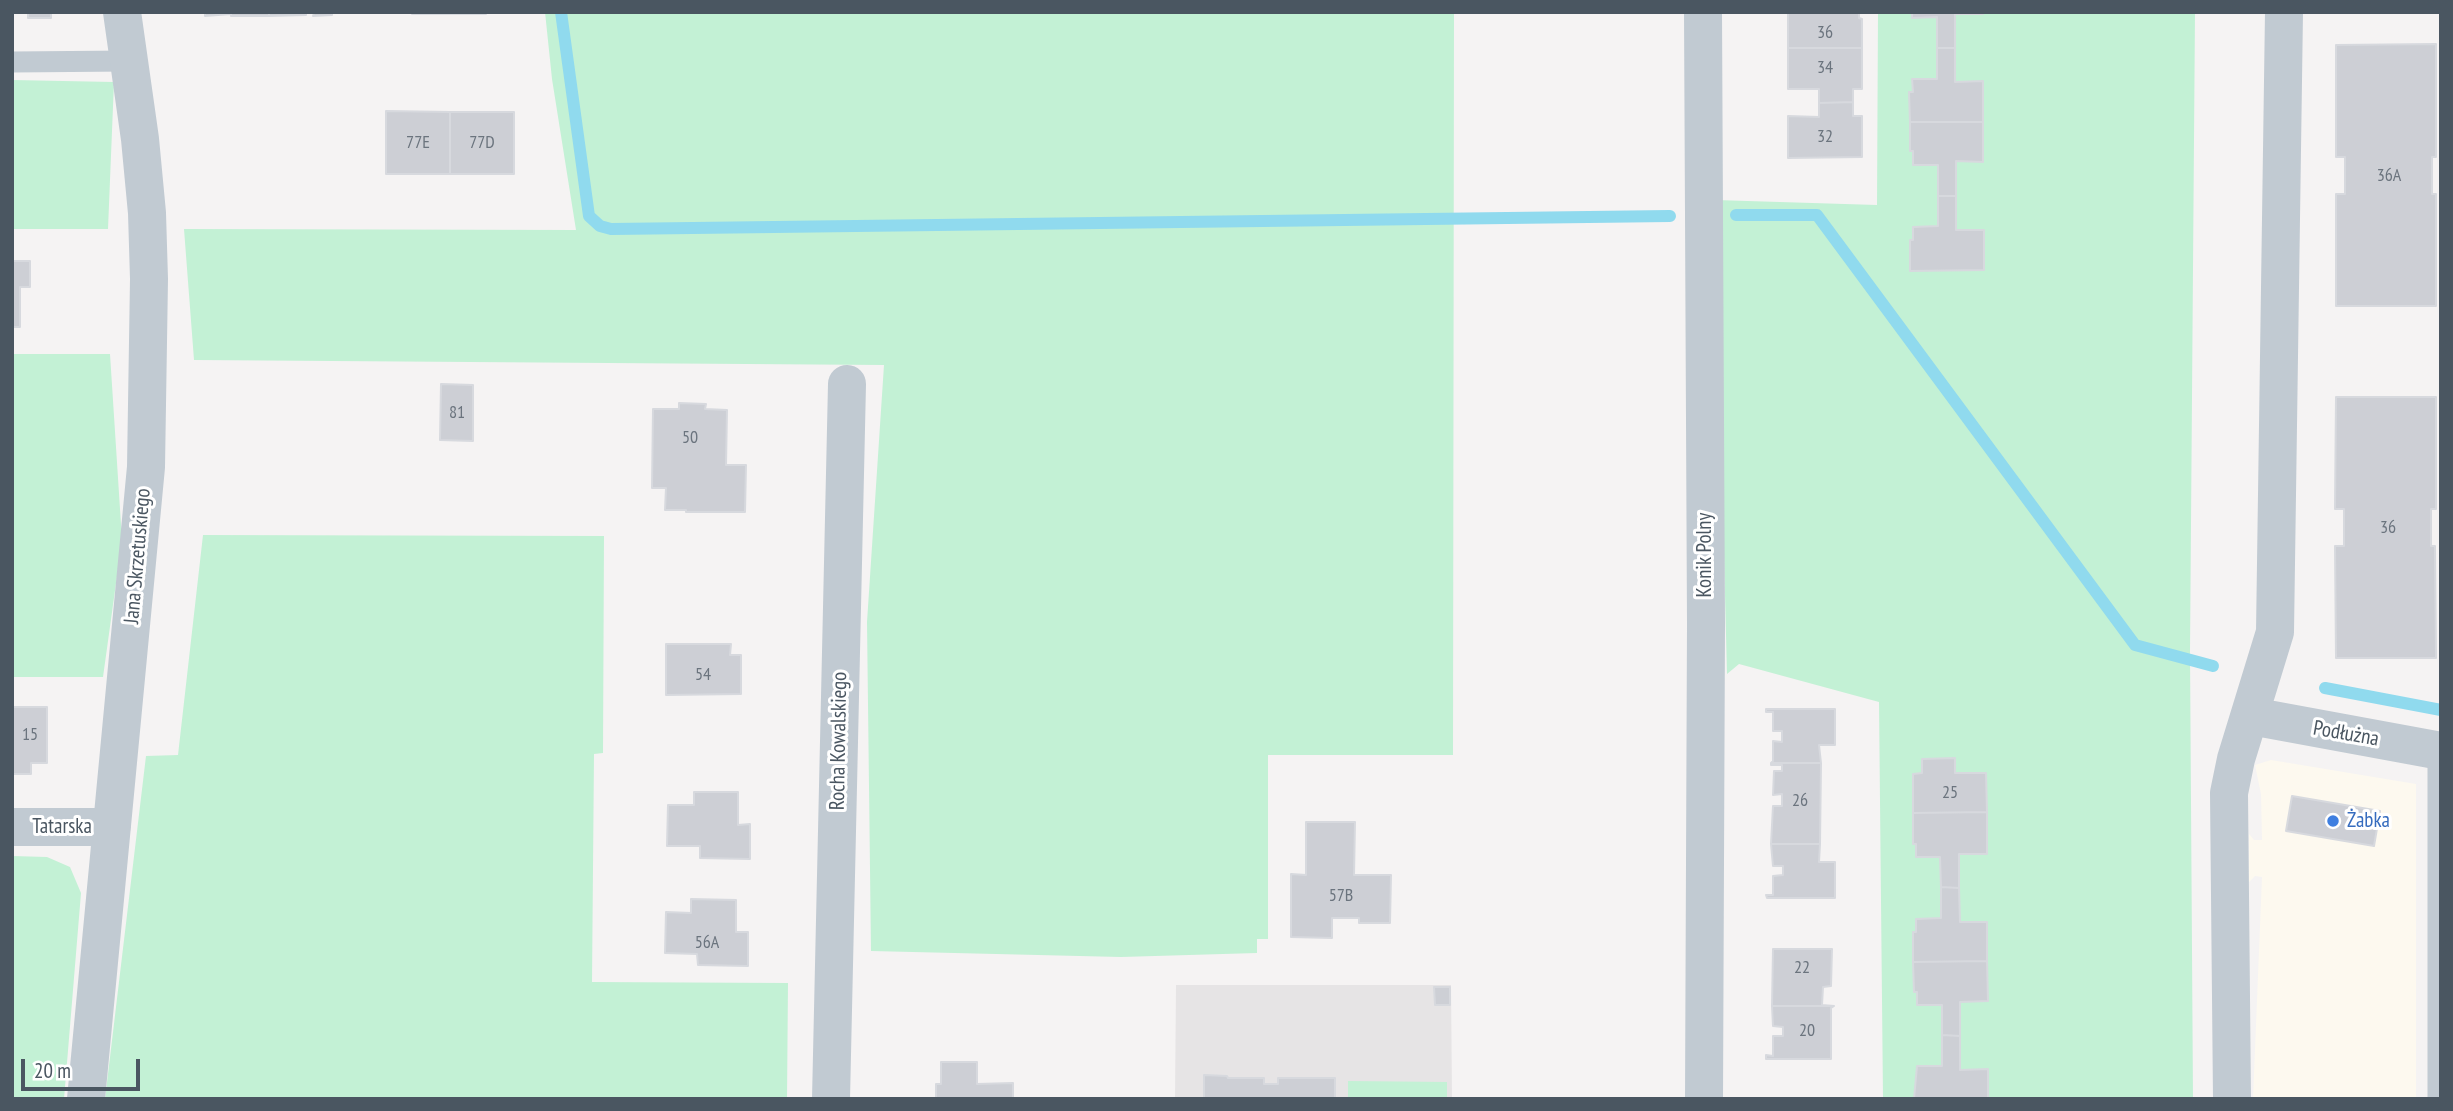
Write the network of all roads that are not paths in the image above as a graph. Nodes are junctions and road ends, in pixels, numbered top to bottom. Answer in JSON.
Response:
{"nodes":[{"id":1,"x":122,"y":12,"type":"edge"},
{"id":2,"x":1703,"y":12,"type":"edge"},
{"id":3,"x":2284,"y":12,"type":"edge"},
{"id":4,"x":129,"y":61,"type":"junction"},
{"id":5,"x":12,"y":62,"type":"edge"},
{"id":6,"x":847,"y":384,"type":"dead end"},
{"id":7,"x":2251,"y":716,"type":"junction"},
{"id":8,"x":2439,"y":751,"type":"edge"},
{"id":9,"x":112,"y":827,"type":"junction"},
{"id":10,"x":12,"y":828,"type":"edge"},
{"id":11,"x":86,"y":1099,"type":"edge"},
{"id":12,"x":831,"y":1099,"type":"edge"},
{"id":13,"x":1704,"y":1099,"type":"edge"},
{"id":14,"x":2232,"y":1099,"type":"edge"},
{"id":15,"x":2438,"y":1099,"type":"edge"}],
"edges":[{"from":1,"to":4,"type":"street","name":"Jana Skrzetuskiego"},
{"from":2,"to":13,"type":"street","name":"Konik Polny"},
{"from":3,"to":7,"type":"street"},
{"from":4,"to":5,"type":"lane"},
{"from":4,"to":9,"type":"street","name":"Jana Skrzetuskiego"},
{"from":6,"to":12,"type":"street","name":"Rocha Kowalskiego"},
{"from":7,"to":8,"type":"street","name":"Podłużna"},
{"from":7,"to":14,"type":"street"},
{"from":8,"to":15,"type":"lane"},
{"from":9,"to":10,"type":"street","name":"Tatarska"},
{"from":9,"to":11,"type":"street","name":"Jana Skrzetuskiego"}]}
